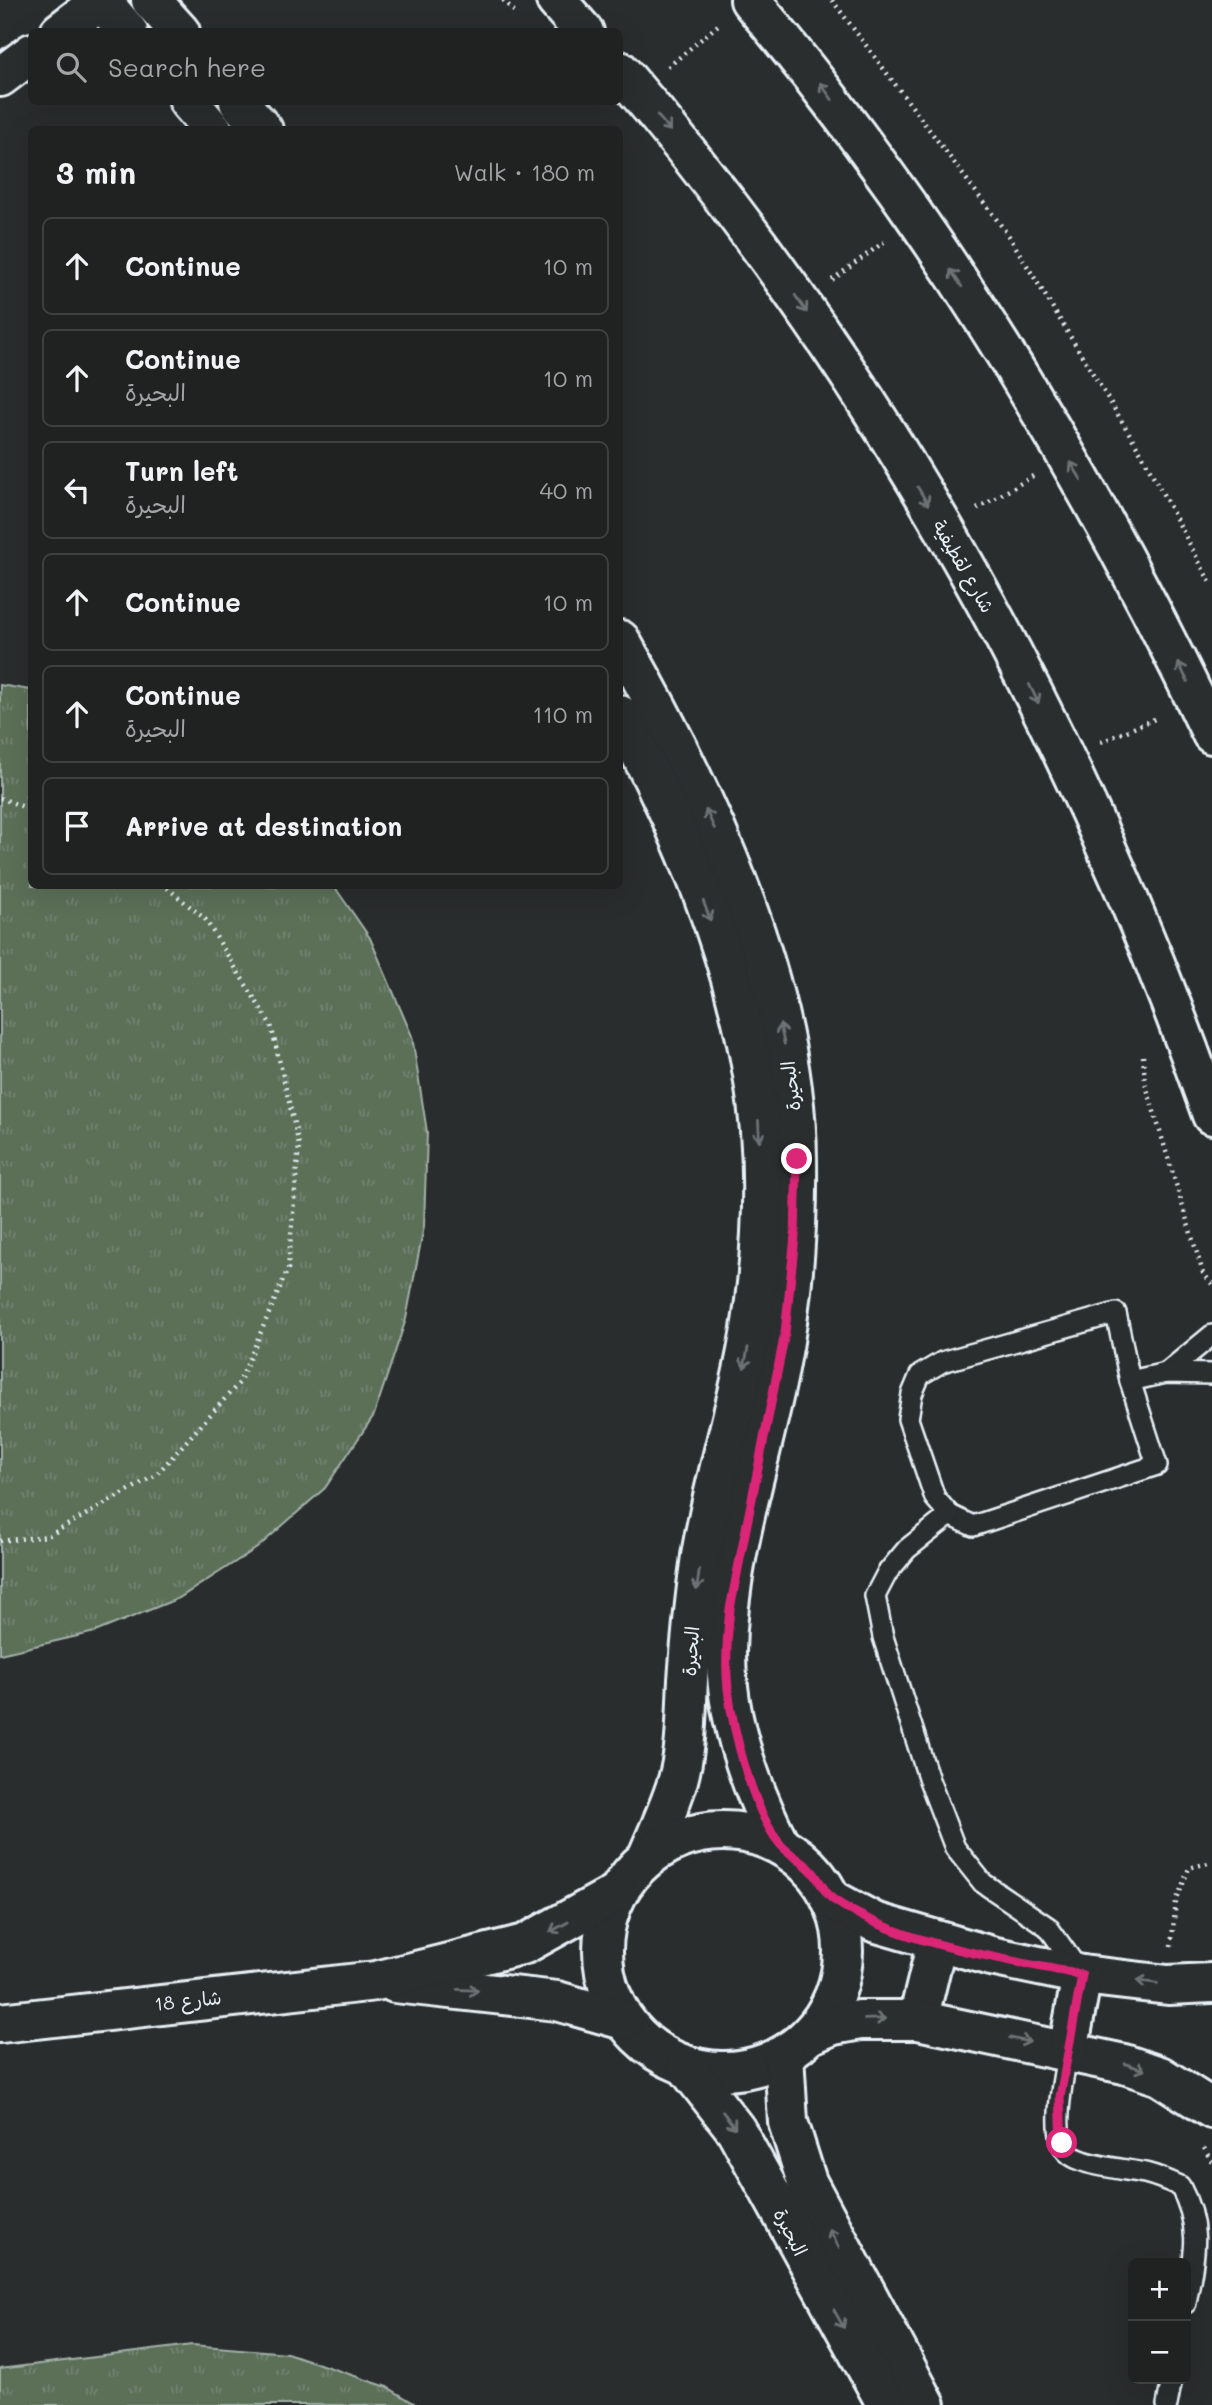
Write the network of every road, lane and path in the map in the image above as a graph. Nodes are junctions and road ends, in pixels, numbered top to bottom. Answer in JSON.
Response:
{"nodes":[{"id":1,"x":101,"y":0,"type":"edge"},
{"id":2,"x":151,"y":0,"type":"edge"},
{"id":3,"x":556,"y":0,"type":"edge"},
{"id":4,"x":832,"y":0,"type":"edge"},
{"id":5,"x":739,"y":8,"type":"edge"},
{"id":6,"x":65,"y":28,"type":"edge"},
{"id":7,"x":125,"y":28,"type":"edge"},
{"id":8,"x":176,"y":28,"type":"edge"},
{"id":9,"x":580,"y":28,"type":"edge"},
{"id":10,"x":28,"y":56,"type":"edge"},
{"id":11,"x":0,"y":77,"type":"edge"},
{"id":12,"x":629,"y":82,"type":"edge"},
{"id":13,"x":192,"y":105,"type":"edge"},
{"id":14,"x":242,"y":105,"type":"edge"},
{"id":15,"x":210,"y":126,"type":"edge"},
{"id":16,"x":260,"y":126,"type":"edge"},
{"id":17,"x":916,"y":219,"type":"junction"},
{"id":18,"x":800,"y":303,"type":"junction"},
{"id":19,"x":1067,"y":456,"type":"junction"},
{"id":20,"x":943,"y":529,"type":"junction"},
{"id":21,"x":1212,"y":586,"type":"edge"},
{"id":22,"x":623,"y":648,"type":"edge"},
{"id":23,"x":1204,"y":717,"type":"edge"},
{"id":24,"x":623,"y":718,"type":"edge"},
{"id":25,"x":1065,"y":757,"type":"junction"},
{"id":26,"x":663,"y":760,"type":"junction"},
{"id":27,"x":0,"y":798,"type":"edge"},
{"id":28,"x":28,"y":808,"type":"edge"},
{"id":29,"x":168,"y":889,"type":"edge"},
{"id":30,"x":1142,"y":1047,"type":"dead end"},
{"id":31,"x":1212,"y":1115,"type":"edge"},
{"id":32,"x":1212,"y":1284,"type":"edge"},
{"id":33,"x":769,"y":1320,"type":"junction"},
{"id":34,"x":1212,"y":1335,"type":"edge"},
{"id":35,"x":1166,"y":1373,"type":"junction"},
{"id":36,"x":1212,"y":1374,"type":"edge"},
{"id":37,"x":1130,"y":1381,"type":"junction"},
{"id":38,"x":950,"y":1515,"type":"junction"},
{"id":39,"x":0,"y":1541,"type":"edge"},
{"id":40,"x":780,"y":1845,"type":"junction"},
{"id":41,"x":647,"y":1857,"type":"junction"},
{"id":42,"x":618,"y":1893,"type":"junction"},
{"id":43,"x":831,"y":1899,"type":"junction"},
{"id":44,"x":937,"y":1942,"type":"junction"},
{"id":45,"x":1082,"y":1975,"type":"junction"},
{"id":46,"x":376,"y":1981,"type":"junction"},
{"id":47,"x":1212,"y":1983,"type":"edge"},
{"id":48,"x":624,"y":2020,"type":"junction"},
{"id":49,"x":918,"y":2020,"type":"junction"},
{"id":50,"x":0,"y":2023,"type":"edge"},
{"id":51,"x":797,"y":2045,"type":"junction"},
{"id":52,"x":1068,"y":2051,"type":"junction"},
{"id":53,"x":687,"y":2066,"type":"junction"},
{"id":54,"x":1212,"y":2109,"type":"edge"},
{"id":55,"x":1191,"y":2276,"type":"edge"},
{"id":56,"x":1171,"y":2384,"type":"edge"},
{"id":57,"x":913,"y":2404,"type":"edge"},
{"id":58,"x":1167,"y":2405,"type":"edge"}],
"edges":[{"from":1,"to":6,"type":"street"},
{"from":1,"to":7,"type":"street"},
{"from":2,"to":8,"type":"street"},
{"from":3,"to":9,"type":"street"},
{"from":4,"to":21,"type":"path"},
{"from":5,"to":12,"type":"path"},
{"from":17,"to":5,"type":"street","one_way":true},
{"from":10,"to":11,"type":"street"},
{"from":12,"to":18,"type":"street","name":"شارع لقطيفية","one_way":true},
{"from":13,"to":15,"type":"street"},
{"from":14,"to":16,"type":"street"},
{"from":17,"to":18,"type":"path"},
{"from":19,"to":17,"type":"street","one_way":true},
{"from":18,"to":20,"type":"street","name":"شارع لقطيفية","one_way":true},
{"from":19,"to":20,"type":"path"},
{"from":23,"to":19,"type":"street","one_way":true},
{"from":20,"to":25,"type":"street","name":"شارع لقطيفية","one_way":true},
{"from":22,"to":26,"type":"street","name":"البحيرة"},
{"from":23,"to":25,"type":"path"},
{"from":24,"to":26,"type":"street","name":"البحيرة"},
{"from":25,"to":31,"type":"street","name":"شارع لقطيفية"},
{"from":26,"to":33,"type":"street","name":"البحيرة"},
{"from":27,"to":28,"type":"path"},
{"from":29,"to":39,"type":"path"},
{"from":30,"to":32,"type":"path"},
{"from":33,"to":40,"type":"street","name":"البحيرة"},
{"from":33,"to":41,"type":"street","name":"البحيرة","one_way":true},
{"from":34,"to":35,"type":"lane"},
{"from":35,"to":36,"type":"lane"},
{"from":35,"to":37,"type":"lane"},
{"from":37,"to":38,"type":"lane"},
{"from":37,"to":38,"type":"lane"},
{"from":38,"to":45,"type":"lane"},
{"from":40,"to":41,"type":"street"},
{"from":40,"to":43,"type":"street"},
{"from":41,"to":42,"type":"street"},
{"from":42,"to":46,"type":"street","name":"شارع 18","one_way":true},
{"from":42,"to":48,"type":"street"},
{"from":43,"to":44,"type":"street"},
{"from":43,"to":51,"type":"street"},
{"from":44,"to":45,"type":"street"},
{"from":44,"to":49,"type":"street"},
{"from":47,"to":45,"type":"street","one_way":true},
{"from":45,"to":52,"type":"street"},
{"from":46,"to":48,"type":"street","name":"شارع 18","one_way":true},
{"from":46,"to":50,"type":"street","name":"شارع 18"},
{"from":48,"to":53,"type":"street"},
{"from":51,"to":49,"type":"street","one_way":true},
{"from":49,"to":52,"type":"street","one_way":true},
{"from":51,"to":53,"type":"street"},
{"from":57,"to":51,"type":"street","name":"البحيرة","one_way":true},
{"from":52,"to":54,"type":"street","one_way":true},
{"from":52,"to":55,"type":"lane"},
{"from":53,"to":57,"type":"street","name":"البحيرة","one_way":true},
{"from":56,"to":58,"type":"lane"}]}
